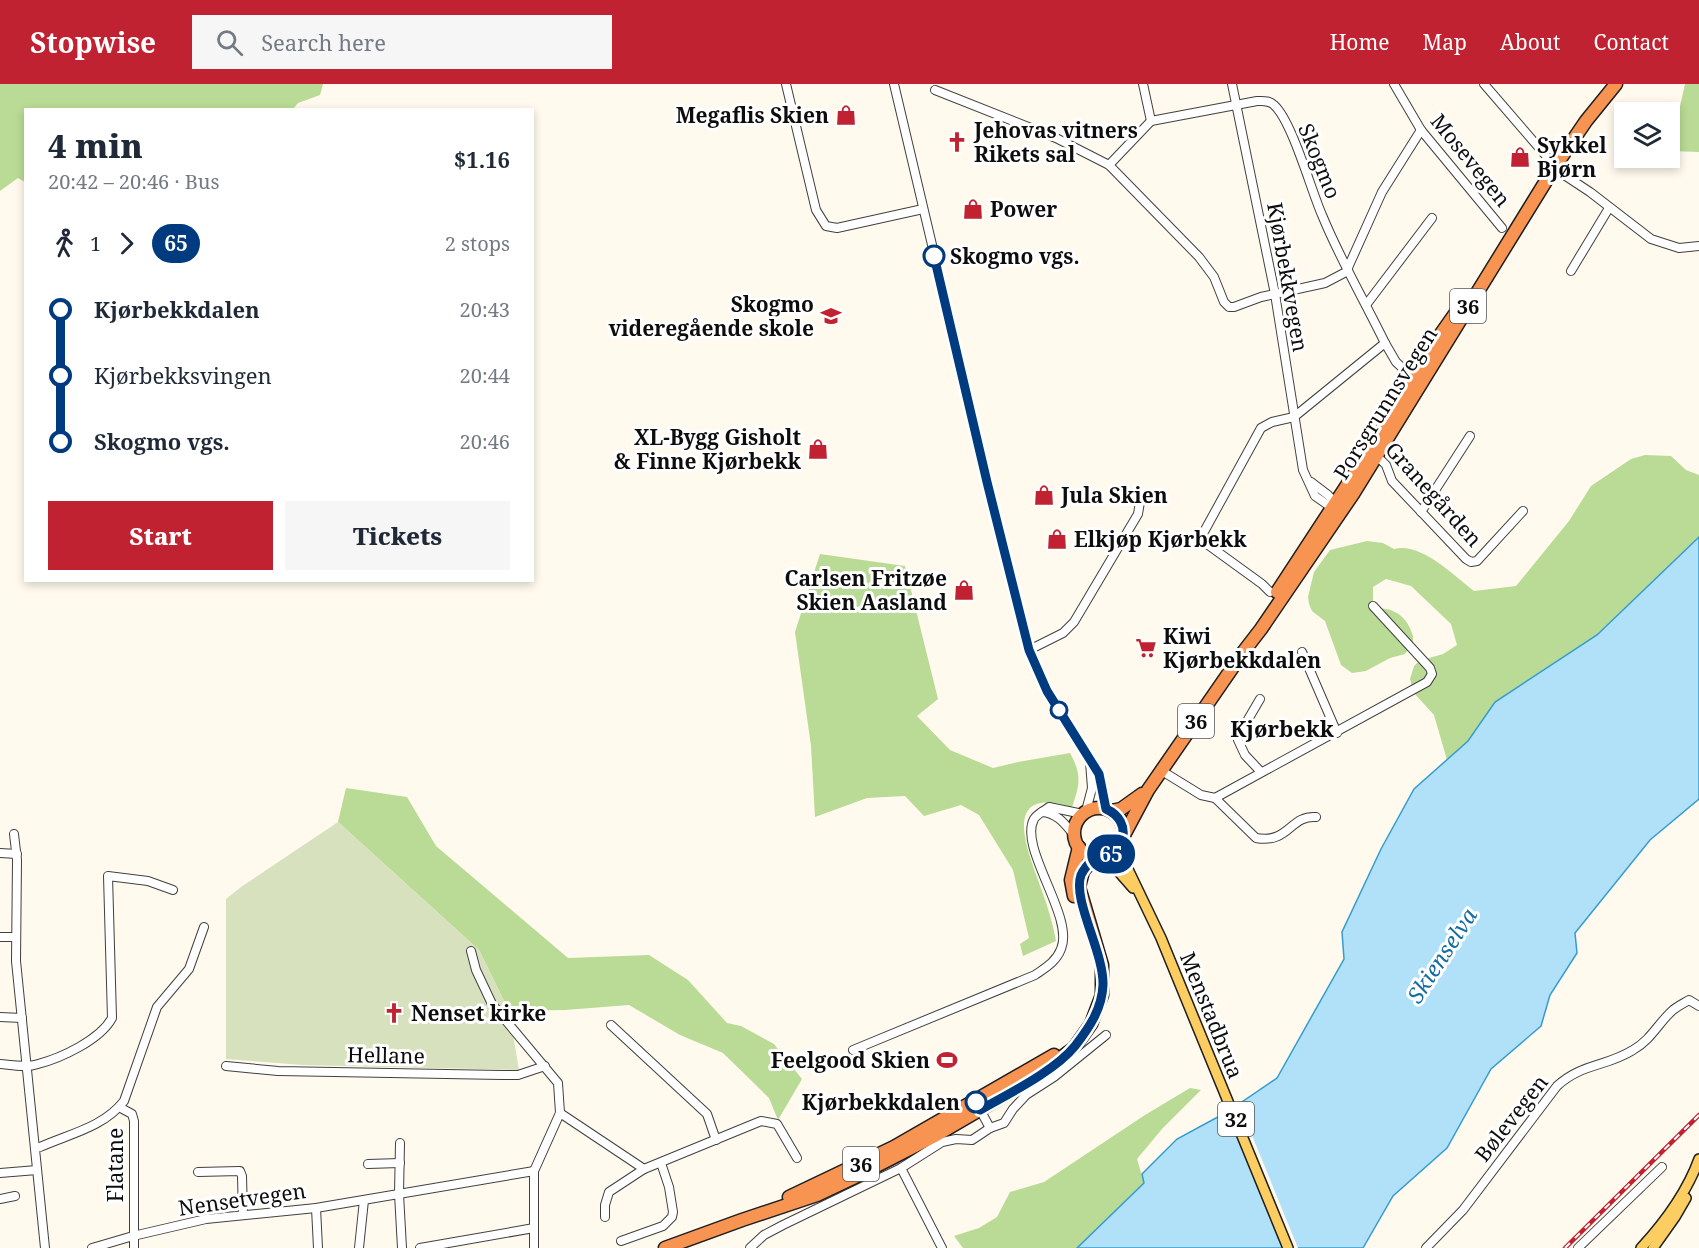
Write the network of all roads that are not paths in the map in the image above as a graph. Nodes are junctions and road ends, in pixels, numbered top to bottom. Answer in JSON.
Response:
{"nodes":[{"id":1,"x":786,"y":84,"type":"edge"},
{"id":2,"x":894,"y":84,"type":"edge"},
{"id":3,"x":1143,"y":84,"type":"edge"},
{"id":4,"x":1232,"y":84,"type":"edge"},
{"id":5,"x":1394,"y":84,"type":"edge"},
{"id":6,"x":1484,"y":84,"type":"edge"},
{"id":7,"x":1605,"y":84,"type":"edge"},
{"id":8,"x":1616,"y":84,"type":"edge"},
{"id":9,"x":935,"y":90,"type":"dead end"},
{"id":10,"x":1236,"y":105,"type":"junction"},
{"id":11,"x":1151,"y":121,"type":"junction"},
{"id":12,"x":1421,"y":130,"type":"junction"},
{"id":13,"x":1550,"y":164,"type":"junction"},
{"id":14,"x":1109,"y":165,"type":"junction"},
{"id":15,"x":1610,"y":208,"type":"junction"},
{"id":16,"x":923,"y":209,"type":"junction"},
{"id":17,"x":1432,"y":218,"type":"dead end"},
{"id":18,"x":1502,"y":228,"type":"dead end"},
{"id":19,"x":1699,"y":246,"type":"edge"},
{"id":20,"x":1347,"y":269,"type":"junction"},
{"id":21,"x":1571,"y":271,"type":"dead end"},
{"id":22,"x":1275,"y":294,"type":"junction"},
{"id":23,"x":1366,"y":305,"type":"junction"},
{"id":24,"x":1385,"y":343,"type":"junction"},
{"id":25,"x":1409,"y":374,"type":"dead end"},
{"id":26,"x":1294,"y":417,"type":"junction"},
{"id":27,"x":1470,"y":436,"type":"dead end"},
{"id":28,"x":1373,"y":452,"type":"junction"},
{"id":29,"x":1141,"y":496,"type":"dead end"},
{"id":30,"x":1336,"y":507,"type":"junction"},
{"id":31,"x":1523,"y":511,"type":"dead end"},
{"id":32,"x":1421,"y":513,"type":"junction"},
{"id":33,"x":1270,"y":592,"type":"dead end"},
{"id":34,"x":1373,"y":606,"type":"dead end"},
{"id":35,"x":1029,"y":650,"type":"junction"},
{"id":36,"x":1302,"y":652,"type":"dead end"},
{"id":37,"x":1260,"y":699,"type":"dead end"},
{"id":38,"x":1337,"y":733,"type":"junction"},
{"id":39,"x":1090,"y":758,"type":"junction"},
{"id":40,"x":1162,"y":771,"type":"junction"},
{"id":41,"x":1261,"y":772,"type":"junction"},
{"id":42,"x":1148,"y":790,"type":"junction"},
{"id":43,"x":1215,"y":798,"type":"junction"},
{"id":44,"x":1109,"y":810,"type":"junction"},
{"id":45,"x":1042,"y":812,"type":"junction"},
{"id":46,"x":1084,"y":813,"type":"junction"},
{"id":47,"x":1316,"y":817,"type":"dead end"},
{"id":48,"x":14,"y":834,"type":"dead end"},
{"id":49,"x":1123,"y":838,"type":"junction"},
{"id":50,"x":1077,"y":841,"type":"junction"},
{"id":51,"x":0,"y":853,"type":"edge"},
{"id":52,"x":17,"y":854,"type":"junction"},
{"id":53,"x":1098,"y":857,"type":"junction"},
{"id":54,"x":173,"y":890,"type":"dead end"},
{"id":55,"x":1140,"y":897,"type":"junction"},
{"id":56,"x":204,"y":927,"type":"dead end"},
{"id":57,"x":1091,"y":933,"type":"junction"},
{"id":58,"x":0,"y":937,"type":"edge"},
{"id":59,"x":16,"y":937,"type":"junction"},
{"id":60,"x":471,"y":951,"type":"dead end"},
{"id":61,"x":1699,"y":1006,"type":"edge"},
{"id":62,"x":0,"y":1017,"type":"edge"},
{"id":63,"x":22,"y":1018,"type":"junction"},
{"id":64,"x":611,"y":1025,"type":"dead end"},
{"id":65,"x":1106,"y":1035,"type":"dead end"},
{"id":66,"x":853,"y":1050,"type":"dead end"},
{"id":67,"x":0,"y":1064,"type":"edge"},
{"id":68,"x":27,"y":1065,"type":"junction"},
{"id":69,"x":226,"y":1066,"type":"dead end"},
{"id":70,"x":545,"y":1066,"type":"junction"},
{"id":71,"x":978,"y":1106,"type":"junction"},
{"id":72,"x":120,"y":1107,"type":"junction"},
{"id":73,"x":561,"y":1113,"type":"junction"},
{"id":74,"x":990,"y":1128,"type":"junction"},
{"id":75,"x":716,"y":1140,"type":"junction"},
{"id":76,"x":400,"y":1143,"type":"dead end"},
{"id":77,"x":40,"y":1147,"type":"dead end"},
{"id":78,"x":796,"y":1158,"type":"dead end"},
{"id":79,"x":1699,"y":1159,"type":"edge"},
{"id":80,"x":661,"y":1162,"type":"junction"},
{"id":81,"x":400,"y":1163,"type":"junction"},
{"id":82,"x":368,"y":1164,"type":"dead end"},
{"id":83,"x":1662,"y":1167,"type":"dead end"},
{"id":84,"x":901,"y":1168,"type":"junction"},
{"id":85,"x":37,"y":1170,"type":"junction"},
{"id":86,"x":644,"y":1170,"type":"junction"},
{"id":87,"x":534,"y":1171,"type":"junction"},
{"id":88,"x":198,"y":1172,"type":"dead end"},
{"id":89,"x":0,"y":1173,"type":"edge"},
{"id":90,"x":1699,"y":1174,"type":"edge"},
{"id":91,"x":399,"y":1194,"type":"junction"},
{"id":92,"x":15,"y":1197,"type":"dead end"},
{"id":93,"x":0,"y":1199,"type":"edge"},
{"id":94,"x":364,"y":1200,"type":"junction"},
{"id":95,"x":315,"y":1208,"type":"junction"},
{"id":96,"x":243,"y":1215,"type":"junction"},
{"id":97,"x":605,"y":1217,"type":"dead end"},
{"id":98,"x":534,"y":1228,"type":"junction"},
{"id":99,"x":133,"y":1236,"type":"junction"},
{"id":100,"x":621,"y":1241,"type":"dead end"},
{"id":101,"x":45,"y":1248,"type":"edge"},
{"id":102,"x":92,"y":1248,"type":"edge"},
{"id":103,"x":134,"y":1248,"type":"edge"},
{"id":104,"x":318,"y":1248,"type":"edge"},
{"id":105,"x":359,"y":1248,"type":"edge"},
{"id":106,"x":402,"y":1248,"type":"edge"},
{"id":107,"x":420,"y":1248,"type":"edge"},
{"id":108,"x":534,"y":1248,"type":"edge"},
{"id":109,"x":665,"y":1248,"type":"edge"},
{"id":110,"x":750,"y":1248,"type":"edge"},
{"id":111,"x":942,"y":1248,"type":"edge"},
{"id":112,"x":1288,"y":1248,"type":"edge"},
{"id":113,"x":1426,"y":1248,"type":"edge"},
{"id":114,"x":1578,"y":1248,"type":"edge"},
{"id":115,"x":1641,"y":1248,"type":"edge"},
{"id":116,"x":1653,"y":1248,"type":"edge"}],
"edges":[{"from":1,"to":16,"type":"street"},
{"from":2,"to":16,"type":"street"},
{"from":3,"to":11,"type":"street"},
{"from":4,"to":10,"type":"street","name":"Kjørbekkvegen"},
{"from":5,"to":12,"type":"street","name":"Mosevegen"},
{"from":6,"to":13,"type":"street"},
{"from":7,"to":13,"type":"highway","name":"Porsgrunnsvegen","number":"36"},
{"from":8,"to":13,"type":"highway","name":"Porsgrunnsvegen","number":"36"},
{"from":9,"to":14,"type":"street"},
{"from":10,"to":11,"type":"street","name":"Skogmo"},
{"from":10,"to":20,"type":"street","name":"Skogmo"},
{"from":10,"to":22,"type":"street","name":"Kjørbekkvegen"},
{"from":11,"to":14,"type":"street"},
{"from":12,"to":18,"type":"street","name":"Mosevegen"},
{"from":12,"to":20,"type":"street"},
{"from":13,"to":15,"type":"street"},
{"from":13,"to":28,"type":"highway","name":"Porsgrunnsvegen","number":"36"},
{"from":14,"to":22,"type":"street"},
{"from":15,"to":19,"type":"street"},
{"from":15,"to":21,"type":"street"},
{"from":16,"to":35,"type":"street"},
{"from":17,"to":23,"type":"street"},
{"from":20,"to":22,"type":"street"},
{"from":20,"to":23,"type":"street","name":"Skogmo"},
{"from":22,"to":26,"type":"street","name":"Kjørbekkvegen"},
{"from":23,"to":24,"type":"street","name":"Skogmo"},
{"from":24,"to":25,"type":"street","name":"Skogmo"},
{"from":24,"to":26,"type":"street"},
{"from":26,"to":30,"type":"street","name":"Kjørbekkvegen"},
{"from":26,"to":33,"type":"street"},
{"from":27,"to":32,"type":"street"},
{"from":28,"to":30,"type":"highway","name":"Porsgrunnsvegen","number":"36"},
{"from":28,"to":32,"type":"street","name":"Granegården"},
{"from":29,"to":35,"type":"street"},
{"from":30,"to":40,"type":"highway","name":"Porsgrunnsvegen","number":"36"},
{"from":31,"to":32,"type":"street","name":"Granegården"},
{"from":34,"to":38,"type":"street"},
{"from":35,"to":39,"type":"street"},
{"from":36,"to":38,"type":"street"},
{"from":37,"to":41,"type":"street"},
{"from":38,"to":41,"type":"street"},
{"from":39,"to":44,"type":"street"},
{"from":39,"to":46,"type":"street"},
{"from":40,"to":42,"type":"highway","name":"Porsgrunnsvegen","number":"36"},
{"from":40,"to":43,"type":"street"},
{"from":41,"to":43,"type":"street"},
{"from":42,"to":44,"type":"highway","name":"Porsgrunnsvegen","number":"36"},
{"from":42,"to":49,"type":"highway","name":"Porsgrunnsvegen","number":"36"},
{"from":43,"to":47,"type":"street"},
{"from":44,"to":46,"type":"highway","number":"36"},
{"from":44,"to":49,"type":"highway"},
{"from":45,"to":46,"type":"street"},
{"from":45,"to":50,"type":"street"},
{"from":45,"to":66,"type":"street"},
{"from":46,"to":50,"type":"highway","number":"36"},
{"from":48,"to":52,"type":"street"},
{"from":49,"to":53,"type":"highway","number":"36"},
{"from":49,"to":55,"type":"main road","name":"Menstadbrua","number":"32"},
{"from":50,"to":53,"type":"highway"},
{"from":50,"to":57,"type":"highway","number":"36"},
{"from":51,"to":52,"type":"street"},
{"from":52,"to":59,"type":"street"},
{"from":53,"to":55,"type":"main road","name":"Menstadbrua","number":"32"},
{"from":53,"to":57,"type":"highway","number":"36"},
{"from":54,"to":68,"type":"street"},
{"from":55,"to":112,"type":"main road","name":"Menstadbrua","number":"32"},
{"from":56,"to":72,"type":"street"},
{"from":57,"to":71,"type":"highway","number":"36"},
{"from":58,"to":59,"type":"street"},
{"from":59,"to":63,"type":"street"},
{"from":60,"to":70,"type":"street"},
{"from":61,"to":113,"type":"street","name":"Bølevegen"},
{"from":62,"to":63,"type":"street"},
{"from":63,"to":68,"type":"street"},
{"from":64,"to":75,"type":"street"},
{"from":65,"to":74,"type":"street"},
{"from":67,"to":68,"type":"street"},
{"from":68,"to":85,"type":"street"},
{"from":69,"to":70,"type":"street","name":"Hellane"},
{"from":70,"to":73,"type":"street"},
{"from":71,"to":74,"type":"street"},
{"from":71,"to":109,"type":"highway","number":"36"},
{"from":72,"to":77,"type":"street","name":"Flatane"},
{"from":72,"to":99,"type":"street","name":"Flatane"},
{"from":73,"to":86,"type":"street"},
{"from":73,"to":87,"type":"street"},
{"from":74,"to":84,"type":"street"},
{"from":75,"to":78,"type":"street"},
{"from":75,"to":80,"type":"street"},
{"from":76,"to":81,"type":"street"},
{"from":79,"to":115,"type":"main road"},
{"from":80,"to":86,"type":"street"},
{"from":80,"to":100,"type":"street"},
{"from":81,"to":82,"type":"street"},
{"from":81,"to":91,"type":"street"},
{"from":83,"to":114,"type":"street"},
{"from":84,"to":110,"type":"street"},
{"from":84,"to":111,"type":"street"},
{"from":85,"to":89,"type":"street"},
{"from":85,"to":101,"type":"street"},
{"from":86,"to":97,"type":"street"},
{"from":87,"to":91,"type":"street","name":"Nensetvegen"},
{"from":87,"to":98,"type":"street"},
{"from":88,"to":96,"type":"street"},
{"from":90,"to":116,"type":"main road"},
{"from":91,"to":94,"type":"street","name":"Nensetvegen"},
{"from":91,"to":106,"type":"street"},
{"from":92,"to":93,"type":"street"},
{"from":94,"to":95,"type":"street","name":"Nensetvegen"},
{"from":94,"to":105,"type":"street"},
{"from":95,"to":96,"type":"street","name":"Nensetvegen"},
{"from":95,"to":104,"type":"street"},
{"from":96,"to":99,"type":"street","name":"Nensetvegen"},
{"from":98,"to":107,"type":"street"},
{"from":98,"to":108,"type":"street"},
{"from":99,"to":102,"type":"street","name":"Nensetvegen"},
{"from":99,"to":103,"type":"street","name":"Flatane"}]}
